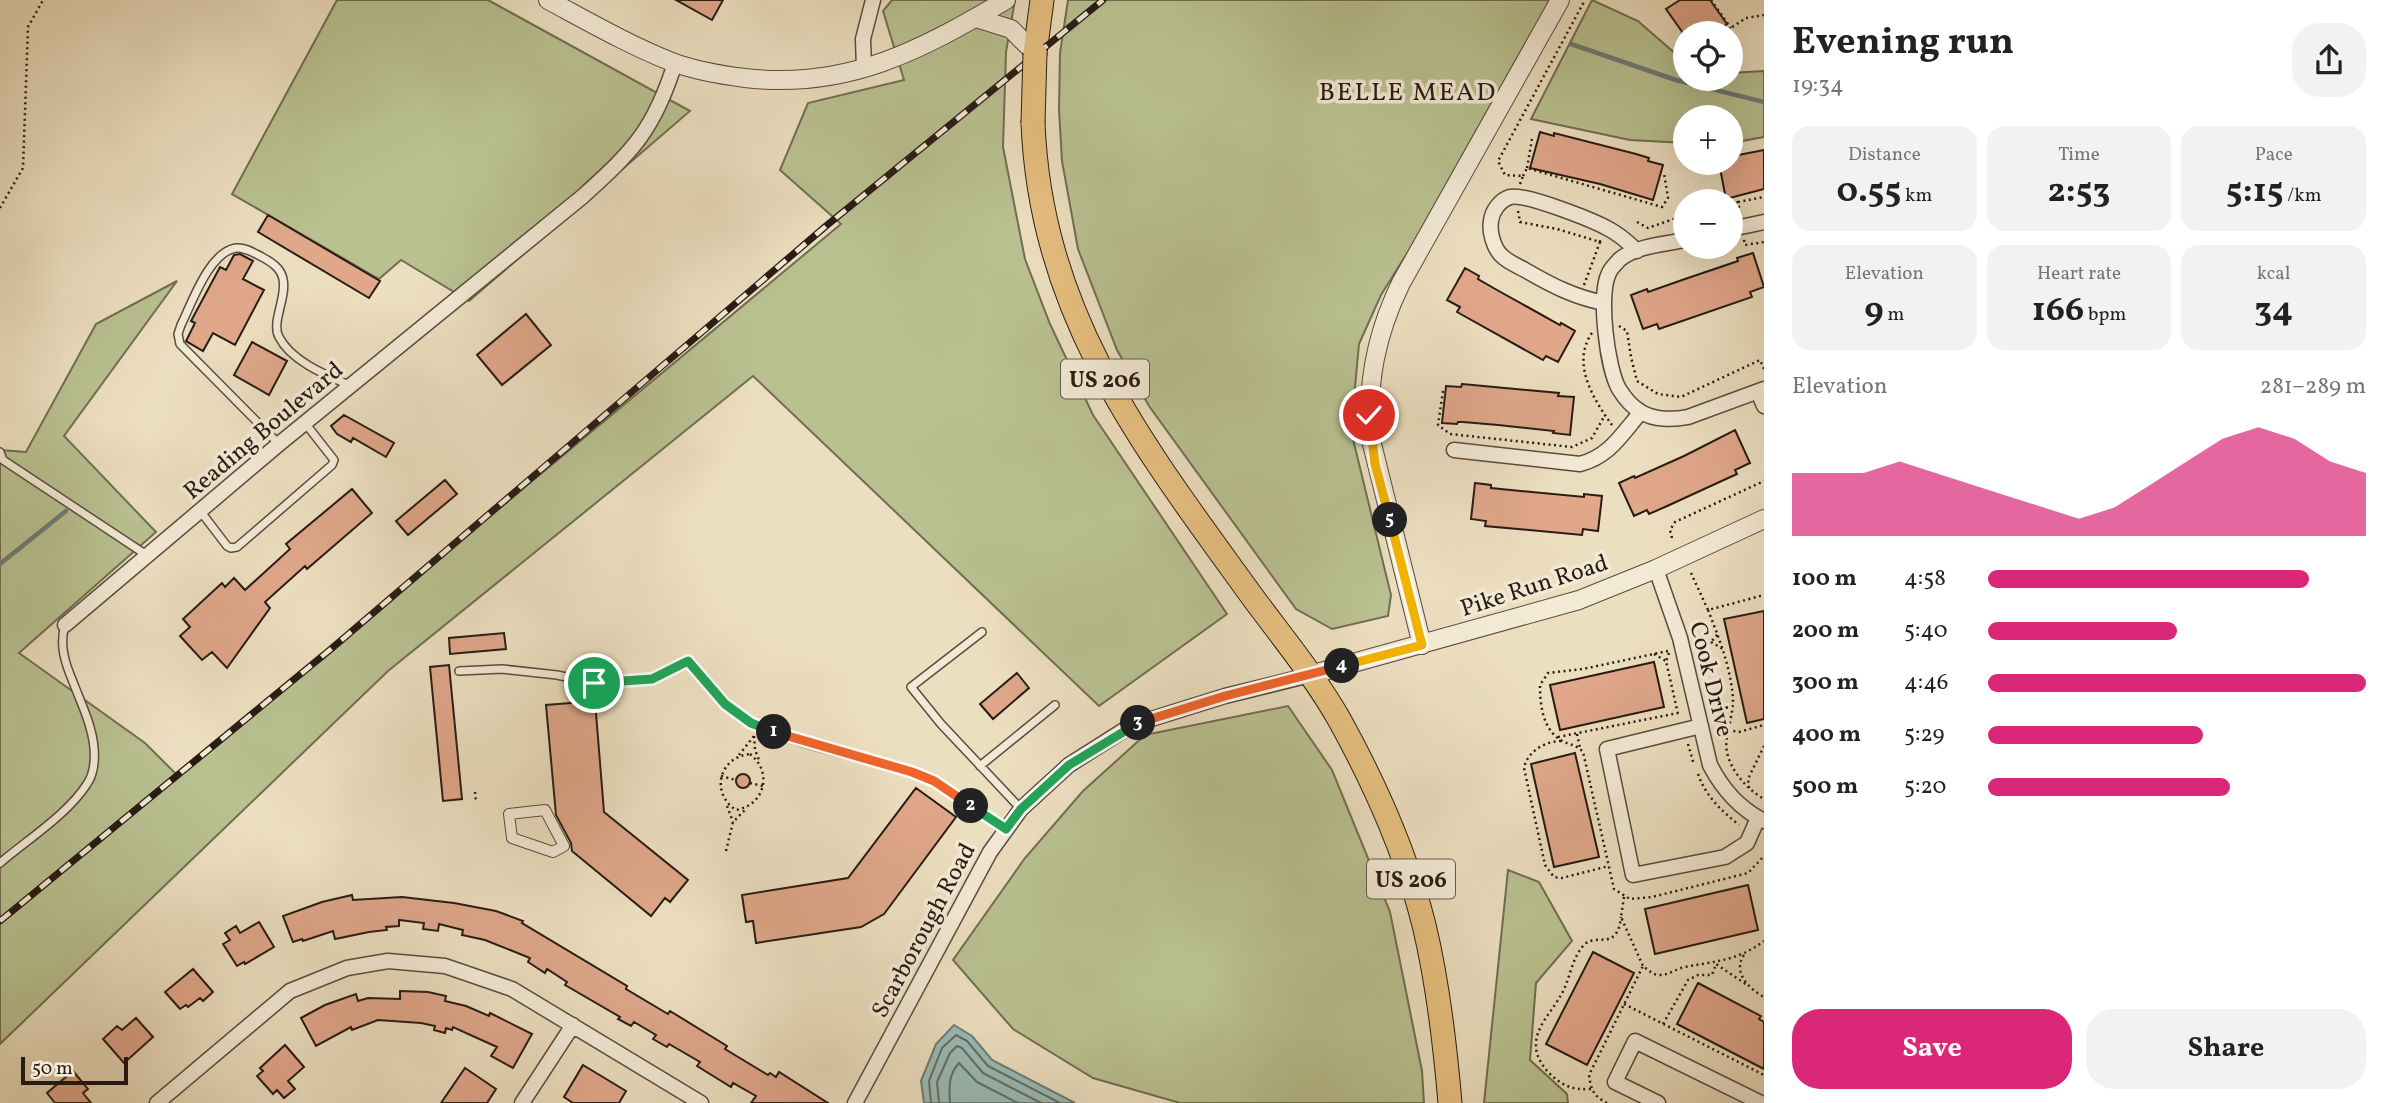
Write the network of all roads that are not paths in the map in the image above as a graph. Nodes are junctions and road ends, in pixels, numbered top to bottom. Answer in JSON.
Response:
{"nodes":[{"id":1,"x":548,"y":0,"type":"edge"},
{"id":2,"x":873,"y":0,"type":"edge"},
{"id":3,"x":1006,"y":0,"type":"edge"},
{"id":4,"x":1042,"y":0,"type":"edge"},
{"id":5,"x":1560,"y":0,"type":"edge"},
{"id":6,"x":975,"y":18,"type":"junction"},
{"id":7,"x":1035,"y":53,"type":"junction"},
{"id":8,"x":675,"y":63,"type":"junction"},
{"id":9,"x":864,"y":68,"type":"junction"},
{"id":10,"x":1764,"y":222,"type":"edge"},
{"id":11,"x":1743,"y":226,"type":"edge"},
{"id":12,"x":1673,"y":243,"type":"edge"},
{"id":13,"x":1637,"y":251,"type":"junction"},
{"id":14,"x":1604,"y":303,"type":"junction"},
{"id":15,"x":350,"y":386,"type":"junction"},
{"id":16,"x":1761,"y":390,"type":"edge"},
{"id":17,"x":1764,"y":406,"type":"edge"},
{"id":18,"x":1641,"y":412,"type":"junction"},
{"id":19,"x":305,"y":424,"type":"junction"},
{"id":20,"x":279,"y":444,"type":"junction"},
{"id":21,"x":1454,"y":450,"type":"dead end"},
{"id":22,"x":1,"y":458,"type":"edge"},
{"id":23,"x":201,"y":512,"type":"junction"},
{"id":24,"x":1764,"y":519,"type":"edge"},
{"id":25,"x":148,"y":556,"type":"junction"},
{"id":26,"x":1656,"y":569,"type":"junction"},
{"id":27,"x":65,"y":625,"type":"joint"},
{"id":28,"x":982,"y":632,"type":"dead end"},
{"id":29,"x":1422,"y":645,"type":"junction"},
{"id":30,"x":459,"y":671,"type":"dead end"},
{"id":31,"x":1310,"y":675,"type":"junction"},
{"id":32,"x":1055,"y":705,"type":"dead end"},
{"id":33,"x":1701,"y":726,"type":"junction"},
{"id":34,"x":980,"y":766,"type":"junction"},
{"id":35,"x":1021,"y":809,"type":"junction"},
{"id":36,"x":509,"y":814,"type":"joint"},
{"id":37,"x":1761,"y":820,"type":"edge"},
{"id":38,"x":1006,"y":829,"type":"junction"},
{"id":39,"x":0,"y":863,"type":"edge"},
{"id":40,"x":573,"y":1025,"type":"junction"},
{"id":41,"x":157,"y":1103,"type":"edge"},
{"id":42,"x":522,"y":1103,"type":"edge"},
{"id":43,"x":701,"y":1103,"type":"edge"},
{"id":44,"x":855,"y":1103,"type":"edge"},
{"id":45,"x":1451,"y":1103,"type":"edge"},
{"id":46,"x":1658,"y":1103,"type":"edge"},
{"id":47,"x":1761,"y":1103,"type":"edge"}],
"edges":[{"from":1,"to":8,"type":"street"},
{"from":2,"to":9,"type":"street"},
{"from":3,"to":6,"type":"street"},
{"from":4,"to":7,"type":"highway","number":"US 206"},
{"from":5,"to":29,"type":"street"},
{"from":6,"to":7,"type":"street"},
{"from":6,"to":9,"type":"street"},
{"from":7,"to":31,"type":"highway","number":"US 206","bridge":true},
{"from":8,"to":9,"type":"street"},
{"from":8,"to":15,"type":"street","name":"Reading Boulevard"},
{"from":10,"to":11,"type":"street"},
{"from":12,"to":13,"type":"street"},
{"from":13,"to":14,"type":"street"},
{"from":13,"to":14,"type":"street"},
{"from":14,"to":18,"type":"street"},
{"from":15,"to":19,"type":"street","name":"Reading Boulevard"},
{"from":15,"to":20,"type":"lane"},
{"from":16,"to":17,"type":"street"},
{"from":16,"to":18,"type":"street"},
{"from":18,"to":21,"type":"street"},
{"from":19,"to":20,"type":"street","name":"Reading Boulevard"},
{"from":19,"to":23,"type":"lane"},
{"from":20,"to":23,"type":"street","name":"Reading Boulevard"},
{"from":22,"to":25,"type":"lane"},
{"from":23,"to":25,"type":"street","name":"Reading Boulevard"},
{"from":24,"to":26,"type":"street","name":"Pike Run Road"},
{"from":25,"to":27,"type":"street","name":"Reading Boulevard"},
{"from":26,"to":29,"type":"street","name":"Pike Run Road"},
{"from":26,"to":33,"type":"street","name":"Cook Drive"},
{"from":27,"to":39,"type":"lane","name":"Reading Boulevard"},
{"from":28,"to":34,"type":"lane"},
{"from":29,"to":31,"type":"street","name":"Pike Run Road"},
{"from":30,"to":38,"type":"lane"},
{"from":31,"to":35,"type":"street","name":"Scarborough Road"},
{"from":31,"to":45,"type":"highway","number":"US 206"},
{"from":32,"to":34,"type":"lane"},
{"from":33,"to":37,"type":"street","name":"Cook Drive"},
{"from":33,"to":37,"type":"street"},
{"from":34,"to":35,"type":"lane"},
{"from":35,"to":38,"type":"street","name":"Scarborough Road"},
{"from":36,"to":36,"type":"street"},
{"from":38,"to":44,"type":"street","name":"Scarborough Road"},
{"from":40,"to":41,"type":"street"},
{"from":40,"to":42,"type":"street"},
{"from":40,"to":43,"type":"street"},
{"from":46,"to":47,"type":"street"}]}
